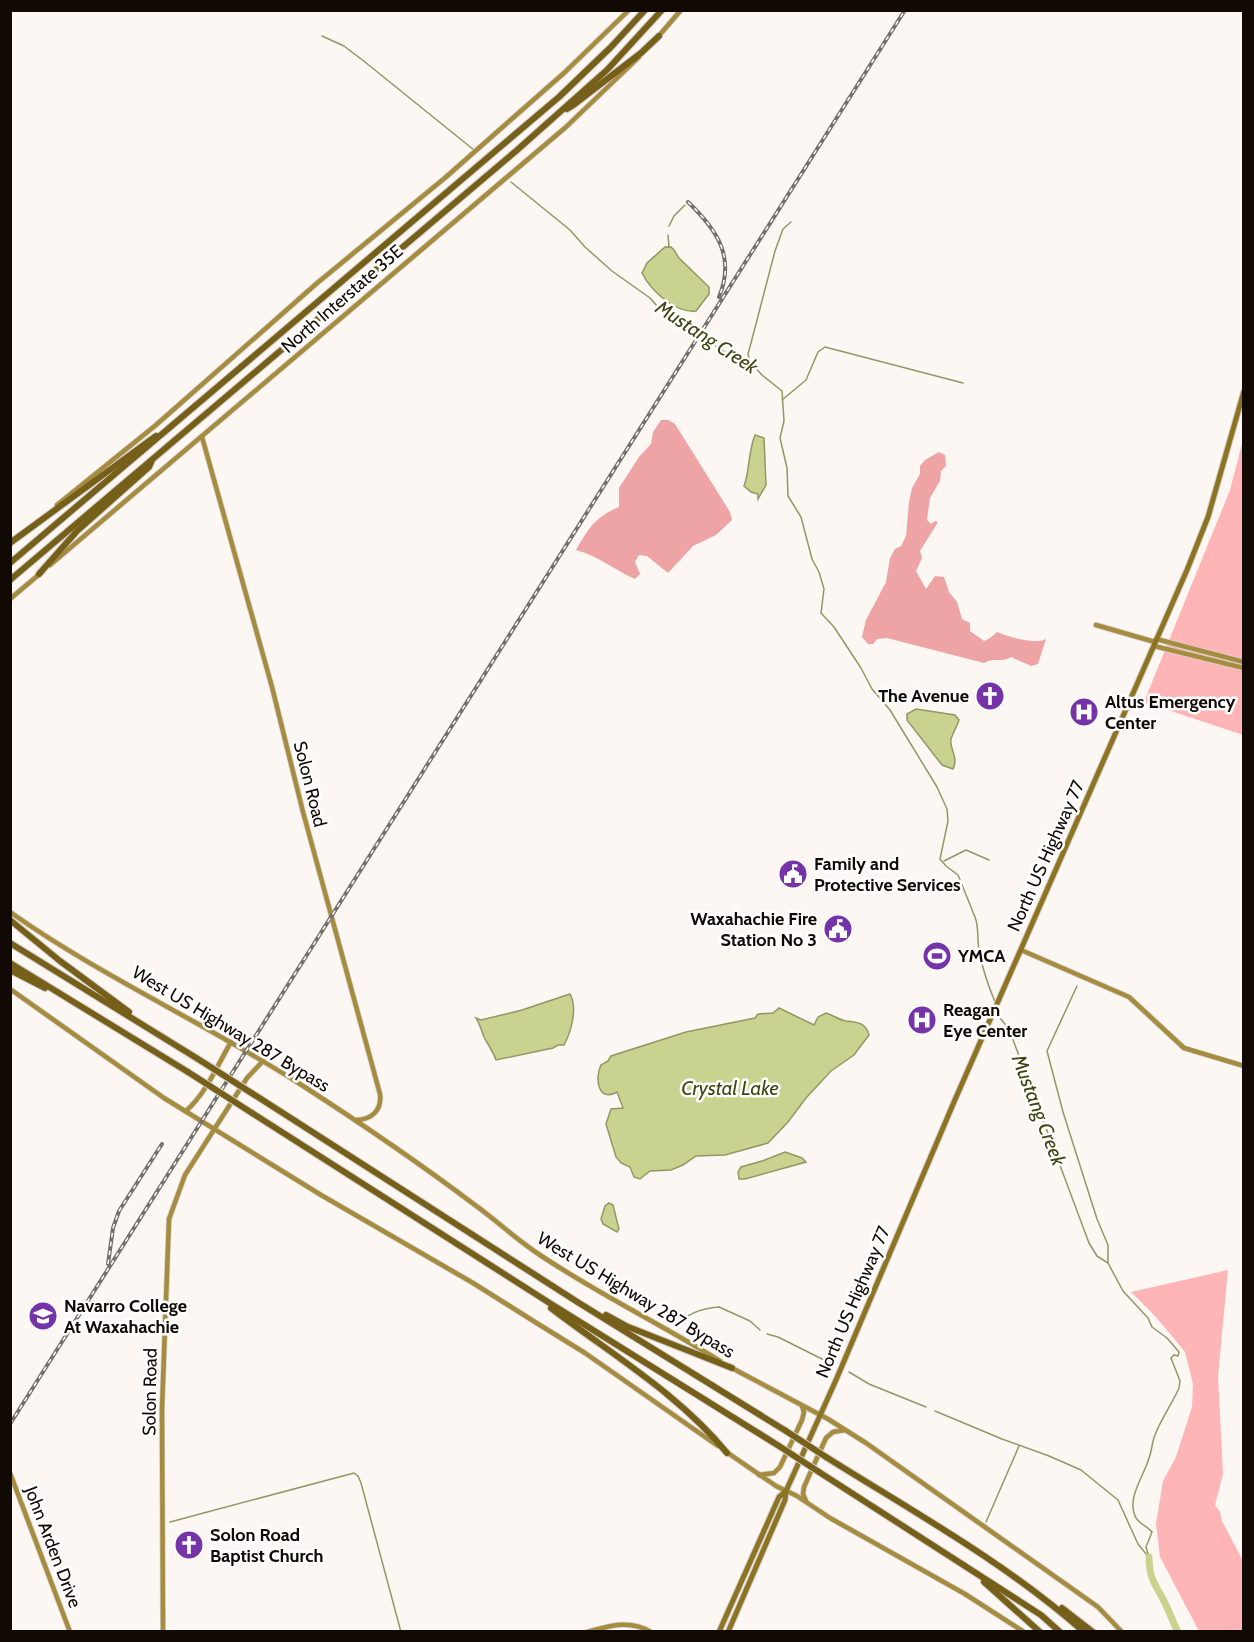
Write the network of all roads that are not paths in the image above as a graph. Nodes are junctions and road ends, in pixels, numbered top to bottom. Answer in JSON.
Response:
{"nodes":[{"id":1,"x":628,"y":10,"type":"edge"},
{"id":2,"x":640,"y":10,"type":"edge"},
{"id":3,"x":645,"y":10,"type":"edge"},
{"id":4,"x":662,"y":10,"type":"edge"},
{"id":5,"x":681,"y":10,"type":"edge"},
{"id":6,"x":659,"y":36,"type":"junction"},
{"id":7,"x":598,"y":60,"type":"junction"},
{"id":8,"x":560,"y":111,"type":"junction"},
{"id":9,"x":1244,"y":391,"type":"edge"},
{"id":10,"x":197,"y":405,"type":"junction"},
{"id":11,"x":202,"y":437,"type":"junction"},
{"id":12,"x":155,"y":456,"type":"junction"},
{"id":13,"x":10,"y":542,"type":"edge"},
{"id":14,"x":10,"y":563,"type":"edge"},
{"id":15,"x":39,"y":574,"type":"junction"},
{"id":16,"x":10,"y":580,"type":"edge"},
{"id":17,"x":10,"y":599,"type":"edge"},
{"id":18,"x":1096,"y":625,"type":"dead end"},
{"id":19,"x":1155,"y":642,"type":"junction"},
{"id":20,"x":1244,"y":662,"type":"edge"},
{"id":21,"x":1244,"y":668,"type":"edge"},
{"id":22,"x":10,"y":912,"type":"edge"},
{"id":23,"x":10,"y":920,"type":"edge"},
{"id":24,"x":10,"y":943,"type":"edge"},
{"id":25,"x":1021,"y":950,"type":"junction"},
{"id":26,"x":10,"y":963,"type":"edge"},
{"id":27,"x":10,"y":970,"type":"edge"},
{"id":28,"x":10,"y":989,"type":"edge"},
{"id":29,"x":94,"y":1014,"type":"junction"},
{"id":30,"x":137,"y":1021,"type":"junction"},
{"id":31,"x":231,"y":1042,"type":"junction"},
{"id":32,"x":263,"y":1061,"type":"junction"},
{"id":33,"x":1244,"y":1066,"type":"edge"},
{"id":34,"x":186,"y":1111,"type":"junction"},
{"id":35,"x":353,"y":1120,"type":"junction"},
{"id":36,"x":214,"y":1129,"type":"junction"},
{"id":37,"x":573,"y":1298,"type":"junction"},
{"id":38,"x":548,"y":1302,"type":"junction"},
{"id":39,"x":732,"y":1368,"type":"junction"},
{"id":40,"x":802,"y":1406,"type":"junction"},
{"id":41,"x":820,"y":1415,"type":"junction"},
{"id":42,"x":845,"y":1430,"type":"junction"},
{"id":43,"x":728,"y":1453,"type":"junction"},
{"id":44,"x":10,"y":1473,"type":"edge"},
{"id":45,"x":759,"y":1475,"type":"junction"},
{"id":46,"x":786,"y":1491,"type":"junction"},
{"id":47,"x":808,"y":1503,"type":"junction"},
{"id":48,"x":968,"y":1568,"type":"junction"},
{"id":49,"x":1048,"y":1601,"type":"junction"},
{"id":50,"x":731,"y":1604,"type":"junction"},
{"id":51,"x":738,"y":1608,"type":"junction"},
{"id":52,"x":70,"y":1632,"type":"edge"},
{"id":53,"x":163,"y":1632,"type":"edge"},
{"id":54,"x":587,"y":1632,"type":"edge"},
{"id":55,"x":651,"y":1632,"type":"edge"},
{"id":56,"x":719,"y":1632,"type":"edge"},
{"id":57,"x":728,"y":1632,"type":"edge"},
{"id":58,"x":1024,"y":1632,"type":"edge"},
{"id":59,"x":1040,"y":1632,"type":"edge"},
{"id":60,"x":1060,"y":1632,"type":"edge"},
{"id":61,"x":1084,"y":1632,"type":"edge"},
{"id":62,"x":1093,"y":1632,"type":"edge"},
{"id":63,"x":1122,"y":1632,"type":"edge"}],
"edges":[{"from":1,"to":13,"type":"main road","name":"North Interstate 35E"},
{"from":2,"to":7,"type":"highway"},
{"from":3,"to":7,"type":"highway"},
{"from":4,"to":8,"type":"highway"},
{"from":5,"to":6,"type":"main road","name":"North Interstate 35E"},
{"from":6,"to":8,"type":"highway"},
{"from":6,"to":11,"type":"main road","name":"North Interstate 35E"},
{"from":7,"to":10,"type":"highway"},
{"from":8,"to":12,"type":"highway"},
{"from":9,"to":19,"type":"main road","name":"North US Highway 77"},
{"from":10,"to":13,"type":"highway"},
{"from":10,"to":14,"type":"highway"},
{"from":11,"to":15,"type":"main road","name":"North Interstate 35E"},
{"from":11,"to":35,"type":"main road","name":"Solon Road"},
{"from":12,"to":15,"type":"highway"},
{"from":12,"to":16,"type":"highway"},
{"from":15,"to":17,"type":"main road","name":"North Interstate 35E"},
{"from":18,"to":19,"type":"main road"},
{"from":19,"to":20,"type":"main road"},
{"from":19,"to":21,"type":"main road"},
{"from":19,"to":25,"type":"main road","name":"North US Highway 77"},
{"from":22,"to":31,"type":"main road","name":"West US Highway 287 Bypass"},
{"from":23,"to":30,"type":"highway"},
{"from":24,"to":30,"type":"highway"},
{"from":25,"to":33,"type":"main road"},
{"from":25,"to":41,"type":"main road","name":"North US Highway 77"},
{"from":26,"to":29,"type":"highway"},
{"from":27,"to":29,"type":"highway"},
{"from":28,"to":34,"type":"main road"},
{"from":29,"to":38,"type":"highway","bridge":true},
{"from":30,"to":37,"type":"highway","bridge":true},
{"from":31,"to":32,"type":"main road","name":"West US Highway 287 Bypass"},
{"from":31,"to":34,"type":"main road"},
{"from":32,"to":35,"type":"main road","name":"West US Highway 287 Bypass"},
{"from":32,"to":36,"type":"main road","name":"Solon Road"},
{"from":34,"to":36,"type":"main road"},
{"from":35,"to":39,"type":"main road","name":"West US Highway 287 Bypass"},
{"from":36,"to":43,"type":"main road"},
{"from":36,"to":53,"type":"main road","name":"Solon Road"},
{"from":37,"to":39,"type":"highway"},
{"from":37,"to":49,"type":"highway","bridge":true},
{"from":38,"to":43,"type":"highway"},
{"from":38,"to":48,"type":"highway","bridge":true},
{"from":39,"to":40,"type":"main road","name":"West US Highway 287 Bypass"},
{"from":40,"to":41,"type":"main road","name":"West US Highway 287 Bypass"},
{"from":40,"to":45,"type":"main road"},
{"from":41,"to":42,"type":"main road","name":"West US Highway 287 Bypass"},
{"from":41,"to":46,"type":"main road","name":"North US Highway 77"},
{"from":42,"to":47,"type":"main road"},
{"from":42,"to":63,"type":"main road","name":"West US Highway 287 Bypass"},
{"from":43,"to":45,"type":"main road"},
{"from":44,"to":52,"type":"main road","name":"John Arden Drive"},
{"from":45,"to":46,"type":"main road"},
{"from":46,"to":47,"type":"main road"},
{"from":46,"to":50,"type":"main road","name":"North US Highway 77"},
{"from":46,"to":51,"type":"main road","name":"North US Highway 77"},
{"from":47,"to":58,"type":"main road"},
{"from":48,"to":59,"type":"highway"},
{"from":48,"to":60,"type":"highway"},
{"from":49,"to":61,"type":"highway"},
{"from":49,"to":62,"type":"highway"},
{"from":50,"to":51,"type":"main road"},
{"from":50,"to":56,"type":"main road","name":"North US Highway 77"},
{"from":51,"to":57,"type":"main road","name":"North US Highway 77"},
{"from":54,"to":55,"type":"main road"}]}
